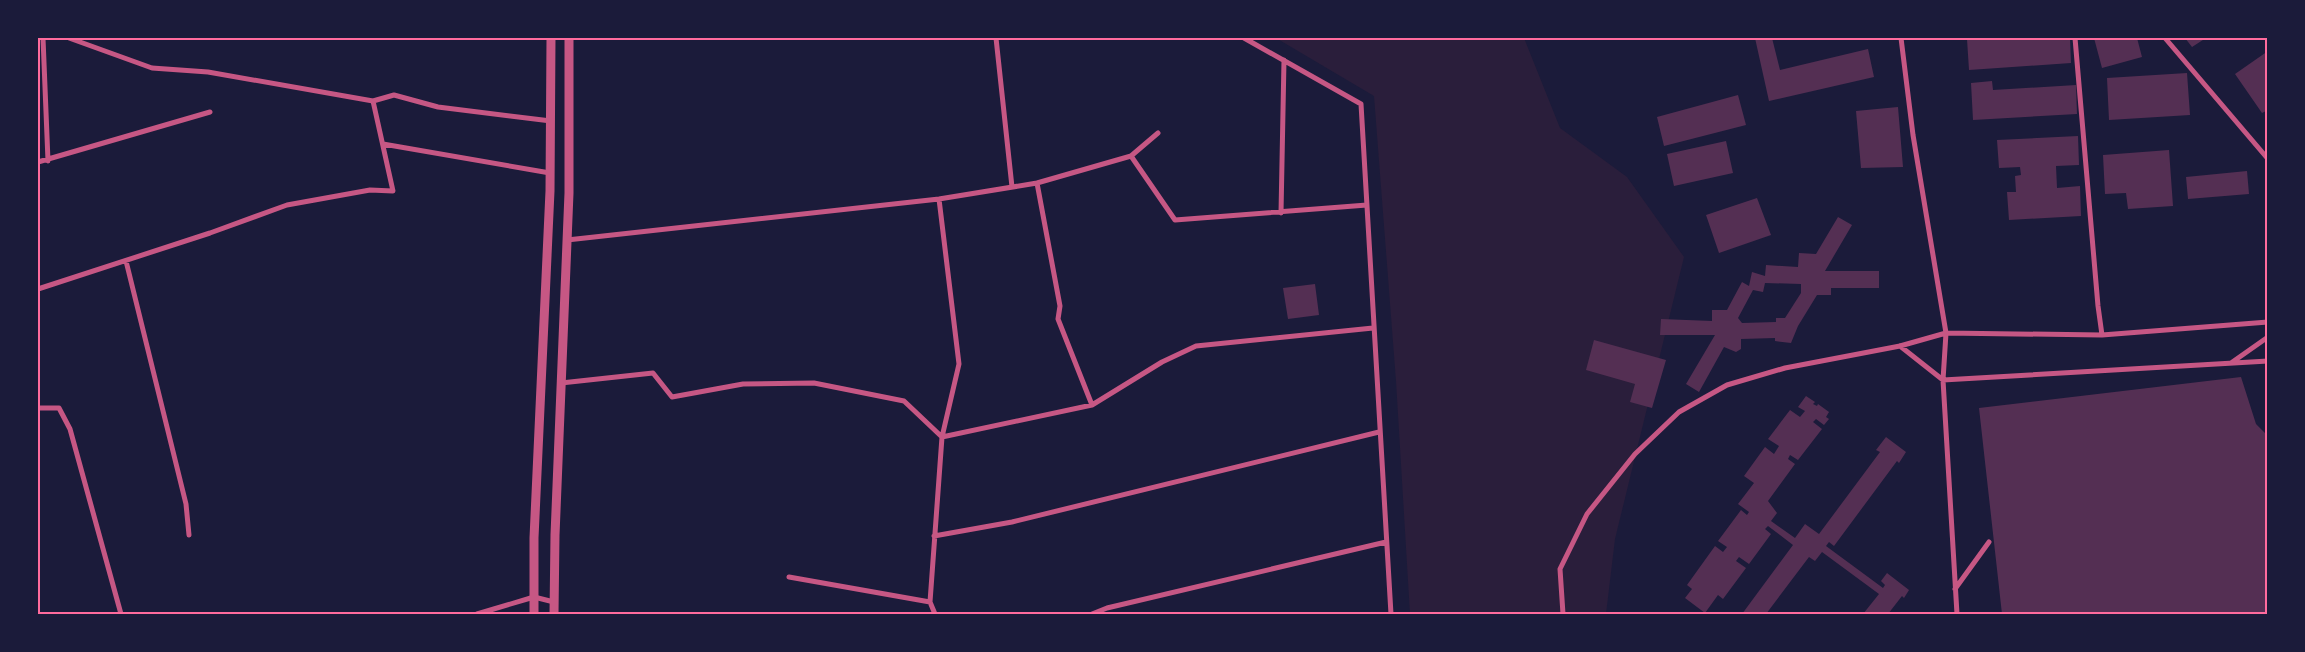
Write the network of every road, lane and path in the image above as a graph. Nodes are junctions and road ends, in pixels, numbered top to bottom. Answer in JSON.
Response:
{"nodes":[{"id":1,"x":43,"y":38,"type":"edge"},
{"id":2,"x":69,"y":38,"type":"edge"},
{"id":3,"x":551,"y":38,"type":"edge"},
{"id":4,"x":569,"y":38,"type":"edge"},
{"id":5,"x":996,"y":38,"type":"edge"},
{"id":6,"x":1244,"y":38,"type":"edge"},
{"id":7,"x":1902,"y":38,"type":"edge"},
{"id":8,"x":2075,"y":38,"type":"edge"},
{"id":9,"x":2165,"y":38,"type":"edge"},
{"id":10,"x":1284,"y":60,"type":"junction"},
{"id":11,"x":373,"y":101,"type":"junction"},
{"id":12,"x":210,"y":112,"type":"dead end"},
{"id":13,"x":551,"y":121,"type":"junction"},
{"id":14,"x":1158,"y":133,"type":"dead end"},
{"id":15,"x":383,"y":144,"type":"junction"},
{"id":16,"x":1131,"y":156,"type":"junction"},
{"id":17,"x":2268,"y":159,"type":"edge"},
{"id":18,"x":48,"y":160,"type":"junction"},
{"id":19,"x":38,"y":162,"type":"edge"},
{"id":20,"x":550,"y":173,"type":"junction"},
{"id":21,"x":1037,"y":183,"type":"junction"},
{"id":22,"x":1012,"y":187,"type":"junction"},
{"id":23,"x":939,"y":199,"type":"junction"},
{"id":24,"x":1366,"y":204,"type":"junction"},
{"id":25,"x":1280,"y":213,"type":"junction"},
{"id":26,"x":567,"y":240,"type":"junction"},
{"id":27,"x":126,"y":260,"type":"junction"},
{"id":28,"x":38,"y":289,"type":"edge"},
{"id":29,"x":2268,"y":322,"type":"edge"},
{"id":30,"x":1373,"y":328,"type":"junction"},
{"id":31,"x":1946,"y":333,"type":"junction"},
{"id":32,"x":2102,"y":335,"type":"junction"},
{"id":33,"x":2268,"y":337,"type":"edge"},
{"id":34,"x":1900,"y":346,"type":"junction"},
{"id":35,"x":2268,"y":361,"type":"edge"},
{"id":36,"x":2230,"y":363,"type":"junction"},
{"id":37,"x":1943,"y":380,"type":"junction"},
{"id":38,"x":561,"y":383,"type":"junction"},
{"id":39,"x":1092,"y":405,"type":"junction"},
{"id":40,"x":38,"y":408,"type":"edge"},
{"id":41,"x":1379,"y":432,"type":"junction"},
{"id":42,"x":942,"y":437,"type":"junction"},
{"id":43,"x":189,"y":536,"type":"dead end"},
{"id":44,"x":934,"y":536,"type":"junction"},
{"id":45,"x":1386,"y":542,"type":"junction"},
{"id":46,"x":1989,"y":542,"type":"dead end"},
{"id":47,"x":789,"y":577,"type":"dead end"},
{"id":48,"x":1955,"y":589,"type":"junction"},
{"id":49,"x":534,"y":597,"type":"junction"},
{"id":50,"x":554,"y":602,"type":"junction"},
{"id":51,"x":930,"y":602,"type":"junction"},
{"id":52,"x":121,"y":614,"type":"edge"},
{"id":53,"x":477,"y":614,"type":"edge"},
{"id":54,"x":534,"y":614,"type":"edge"},
{"id":55,"x":554,"y":614,"type":"edge"},
{"id":56,"x":935,"y":614,"type":"edge"},
{"id":57,"x":1092,"y":614,"type":"edge"},
{"id":58,"x":1391,"y":614,"type":"edge"},
{"id":59,"x":1563,"y":614,"type":"edge"},
{"id":60,"x":1957,"y":614,"type":"edge"}],
"edges":[{"from":1,"to":18,"type":"street"},
{"from":2,"to":11,"type":"street"},
{"from":3,"to":13,"type":"street"},
{"from":4,"to":26,"type":"street"},
{"from":5,"to":22,"type":"street"},
{"from":6,"to":10,"type":"street"},
{"from":7,"to":31,"type":"street"},
{"from":8,"to":32,"type":"street"},
{"from":9,"to":17,"type":"street"},
{"from":10,"to":24,"type":"street"},
{"from":10,"to":25,"type":"street"},
{"from":11,"to":13,"type":"street"},
{"from":11,"to":15,"type":"street"},
{"from":12,"to":18,"type":"street"},
{"from":13,"to":20,"type":"street"},
{"from":14,"to":16,"type":"street"},
{"from":15,"to":20,"type":"street"},
{"from":15,"to":27,"type":"street"},
{"from":16,"to":21,"type":"street"},
{"from":16,"to":25,"type":"street"},
{"from":18,"to":19,"type":"street"},
{"from":20,"to":49,"type":"street"},
{"from":21,"to":22,"type":"street"},
{"from":21,"to":39,"type":"street"},
{"from":22,"to":23,"type":"street"},
{"from":23,"to":26,"type":"street"},
{"from":23,"to":42,"type":"street"},
{"from":24,"to":25,"type":"street"},
{"from":24,"to":30,"type":"street"},
{"from":26,"to":38,"type":"street"},
{"from":27,"to":28,"type":"street"},
{"from":27,"to":43,"type":"street"},
{"from":29,"to":32,"type":"street"},
{"from":30,"to":39,"type":"street"},
{"from":30,"to":41,"type":"street"},
{"from":31,"to":32,"type":"street"},
{"from":31,"to":34,"type":"street"},
{"from":31,"to":37,"type":"street"},
{"from":33,"to":36,"type":"street"},
{"from":34,"to":37,"type":"street"},
{"from":34,"to":59,"type":"street"},
{"from":35,"to":36,"type":"street"},
{"from":36,"to":37,"type":"street"},
{"from":37,"to":48,"type":"street"},
{"from":38,"to":42,"type":"street"},
{"from":38,"to":50,"type":"street"},
{"from":39,"to":42,"type":"street"},
{"from":40,"to":52,"type":"street"},
{"from":41,"to":44,"type":"street"},
{"from":41,"to":45,"type":"street"},
{"from":42,"to":44,"type":"street"},
{"from":44,"to":51,"type":"street"},
{"from":45,"to":57,"type":"street"},
{"from":45,"to":58,"type":"street"},
{"from":46,"to":48,"type":"street"},
{"from":47,"to":51,"type":"street"},
{"from":48,"to":60,"type":"street"},
{"from":49,"to":50,"type":"street"},
{"from":49,"to":53,"type":"street"},
{"from":49,"to":54,"type":"street"},
{"from":50,"to":55,"type":"street"},
{"from":51,"to":56,"type":"street"}]}
